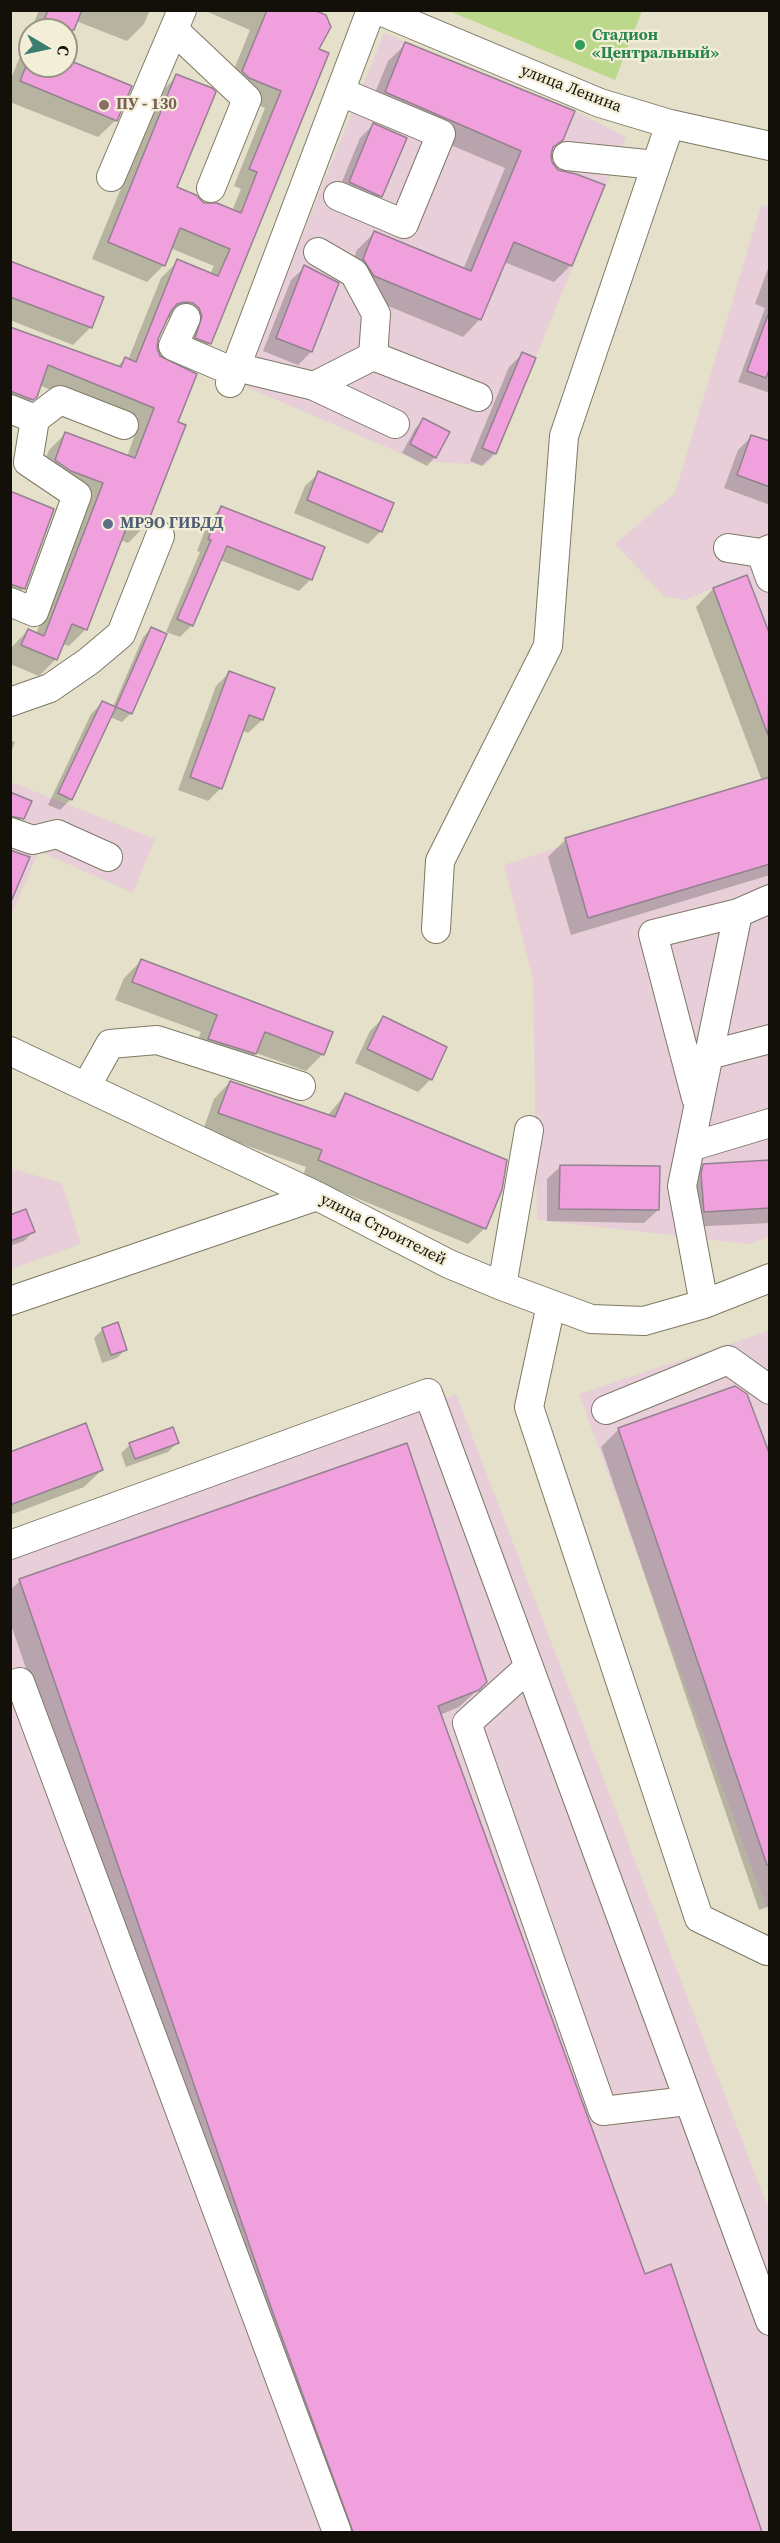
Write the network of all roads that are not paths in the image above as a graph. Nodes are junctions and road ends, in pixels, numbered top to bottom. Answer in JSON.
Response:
{"nodes":[{"id":1,"x":371,"y":10,"type":"edge"},
{"id":2,"x":378,"y":10,"type":"edge"},
{"id":3,"x":178,"y":20,"type":"edge"},
{"id":4,"x":341,"y":92,"type":"junction"},
{"id":5,"x":670,"y":124,"type":"junction"},
{"id":6,"x":770,"y":146,"type":"edge"},
{"id":7,"x":567,"y":156,"type":"dead end"},
{"id":8,"x":656,"y":165,"type":"junction"},
{"id":9,"x":111,"y":177,"type":"dead end"},
{"id":10,"x":211,"y":188,"type":"dead end"},
{"id":11,"x":338,"y":196,"type":"dead end"},
{"id":12,"x":318,"y":252,"type":"dead end"},
{"id":13,"x":186,"y":318,"type":"dead end"},
{"id":14,"x":373,"y":356,"type":"junction"},
{"id":15,"x":234,"y":374,"type":"junction"},
{"id":16,"x":314,"y":386,"type":"junction"},
{"id":17,"x":478,"y":397,"type":"dead end"},
{"id":18,"x":23,"y":414,"type":"edge"},
{"id":19,"x":396,"y":424,"type":"dead end"},
{"id":20,"x":124,"y":425,"type":"dead end"},
{"id":21,"x":160,"y":536,"type":"dead end"},
{"id":22,"x":728,"y":548,"type":"dead end"},
{"id":23,"x":767,"y":560,"type":"edge"},
{"id":24,"x":10,"y":602,"type":"edge"},
{"id":25,"x":10,"y":702,"type":"edge"},
{"id":26,"x":10,"y":832,"type":"edge"},
{"id":27,"x":108,"y":857,"type":"dead end"},
{"id":28,"x":770,"y":899,"type":"edge"},
{"id":29,"x":738,"y":913,"type":"junction"},
{"id":30,"x":436,"y":929,"type":"dead end"},
{"id":31,"x":770,"y":1039,"type":"edge"},
{"id":32,"x":10,"y":1051,"type":"edge"},
{"id":33,"x":709,"y":1055,"type":"junction"},
{"id":34,"x":301,"y":1086,"type":"dead end"},
{"id":35,"x":86,"y":1087,"type":"junction"},
{"id":36,"x":698,"y":1106,"type":"junction"},
{"id":37,"x":770,"y":1123,"type":"edge"},
{"id":38,"x":529,"y":1130,"type":"dead end"},
{"id":39,"x":690,"y":1147,"type":"junction"},
{"id":40,"x":317,"y":1196,"type":"junction"},
{"id":41,"x":770,"y":1278,"type":"edge"},
{"id":42,"x":501,"y":1286,"type":"junction"},
{"id":43,"x":10,"y":1301,"type":"edge"},
{"id":44,"x":704,"y":1304,"type":"junction"},
{"id":45,"x":551,"y":1305,"type":"junction"},
{"id":46,"x":770,"y":1390,"type":"edge"},
{"id":47,"x":606,"y":1410,"type":"dead end"},
{"id":48,"x":10,"y":1545,"type":"edge"},
{"id":49,"x":529,"y":1667,"type":"junction"},
{"id":50,"x":10,"y":1685,"type":"edge"},
{"id":51,"x":770,"y":1950,"type":"edge"},
{"id":52,"x":687,"y":2101,"type":"junction"},
{"id":53,"x":770,"y":2321,"type":"edge"},
{"id":54,"x":337,"y":2532,"type":"edge"}],
"edges":[{"from":1,"to":4,"type":"street"},
{"from":2,"to":5,"type":"street","name":"улица Ленина"},
{"from":3,"to":9,"type":"street"},
{"from":3,"to":10,"type":"street"},
{"from":4,"to":11,"type":"street"},
{"from":4,"to":15,"type":"street"},
{"from":5,"to":6,"type":"street","name":"улица Ленина"},
{"from":5,"to":8,"type":"street"},
{"from":7,"to":8,"type":"street"},
{"from":8,"to":30,"type":"street"},
{"from":12,"to":14,"type":"street"},
{"from":13,"to":15,"type":"street"},
{"from":14,"to":16,"type":"street"},
{"from":14,"to":17,"type":"street"},
{"from":15,"to":16,"type":"street"},
{"from":16,"to":19,"type":"street"},
{"from":18,"to":20,"type":"street"},
{"from":18,"to":24,"type":"street"},
{"from":21,"to":25,"type":"street"},
{"from":22,"to":23,"type":"street"},
{"from":26,"to":27,"type":"street"},
{"from":28,"to":29,"type":"street"},
{"from":29,"to":33,"type":"street"},
{"from":29,"to":36,"type":"street"},
{"from":31,"to":33,"type":"street"},
{"from":32,"to":35,"type":"street","name":"улица Строителей"},
{"from":33,"to":36,"type":"street"},
{"from":34,"to":35,"type":"street"},
{"from":35,"to":40,"type":"street","name":"улица Строителей"},
{"from":36,"to":39,"type":"street"},
{"from":37,"to":39,"type":"street"},
{"from":38,"to":42,"type":"street"},
{"from":39,"to":44,"type":"street"},
{"from":40,"to":42,"type":"street","name":"улица Строителей"},
{"from":40,"to":43,"type":"street"},
{"from":41,"to":44,"type":"street","name":"улица Строителей"},
{"from":42,"to":45,"type":"street","name":"улица Строителей"},
{"from":44,"to":45,"type":"street","name":"улица Строителей"},
{"from":45,"to":51,"type":"street"},
{"from":46,"to":47,"type":"street"},
{"from":48,"to":49,"type":"street"},
{"from":49,"to":52,"type":"street"},
{"from":49,"to":52,"type":"street"},
{"from":50,"to":54,"type":"street"},
{"from":52,"to":53,"type":"street"}]}
